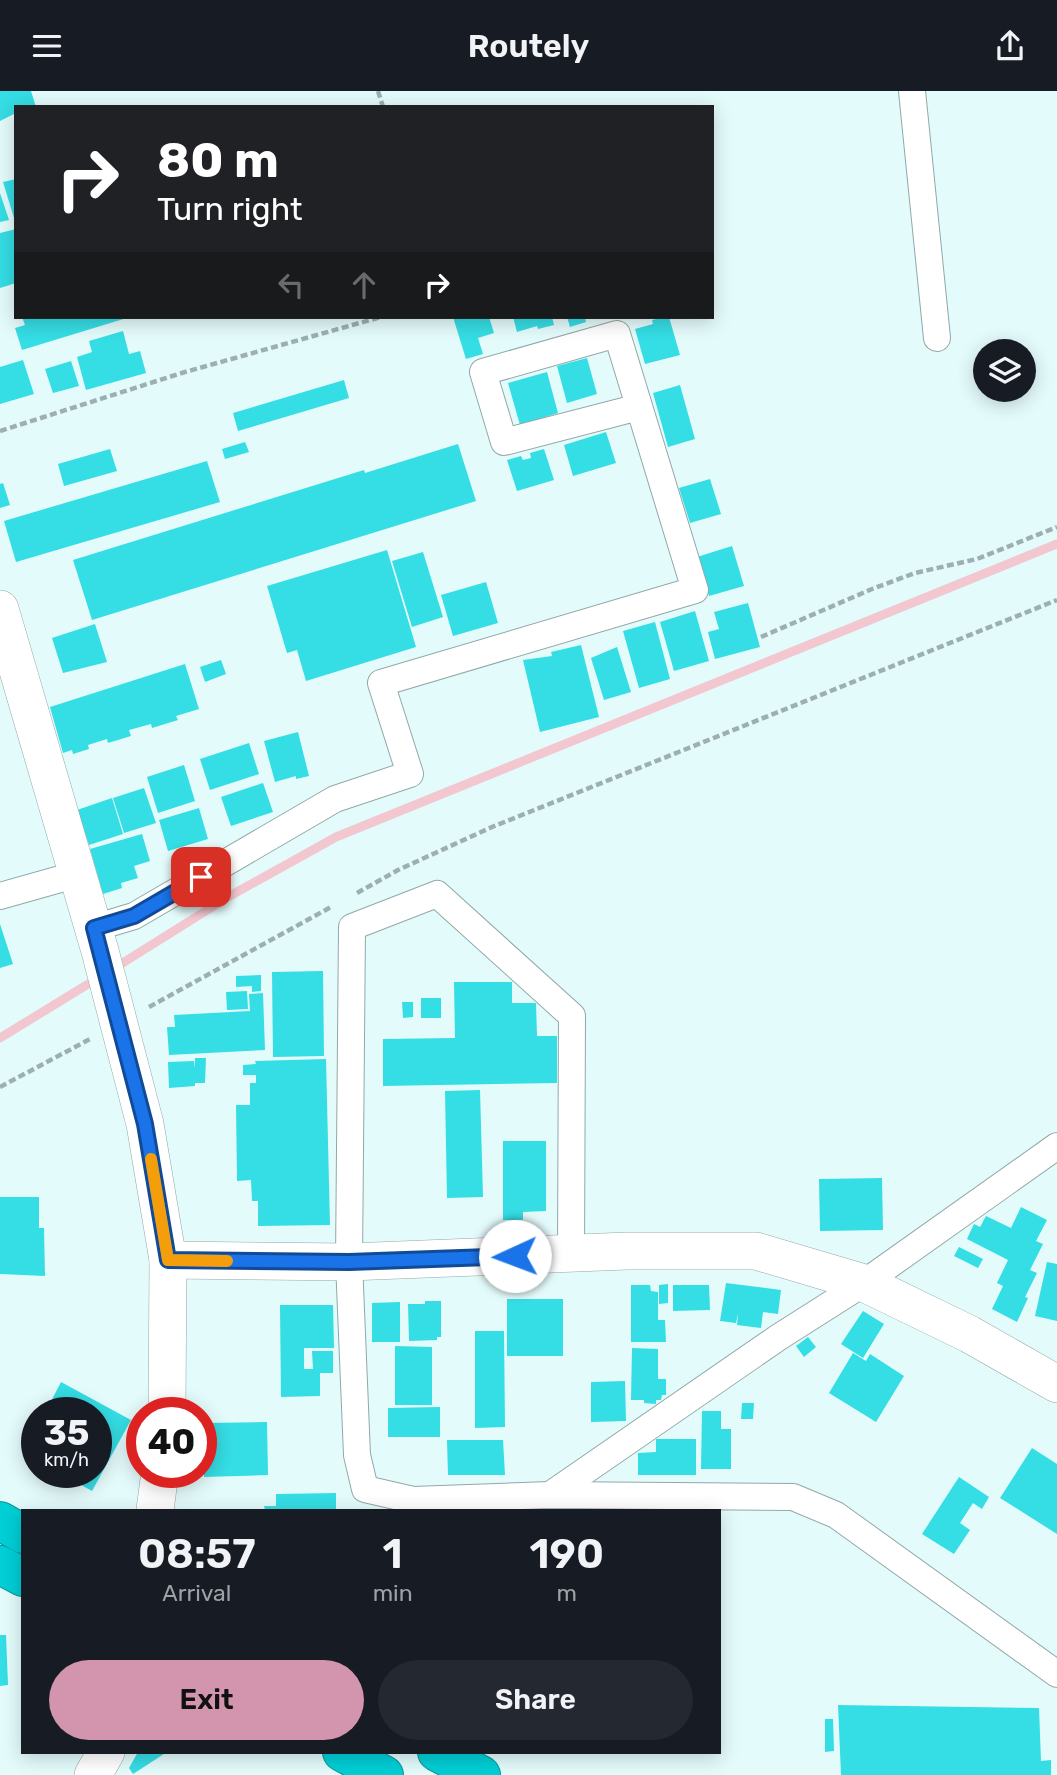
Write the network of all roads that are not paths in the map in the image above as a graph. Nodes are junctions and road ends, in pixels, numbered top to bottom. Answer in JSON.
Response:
{"nodes":[{"id":1,"x":912,"y":91,"type":"edge"},
{"id":2,"x":937,"y":338,"type":"dead end"},
{"id":3,"x":639,"y":407,"type":"junction"},
{"id":4,"x":0,"y":609,"type":"edge"},
{"id":5,"x":78,"y":874,"type":"junction"},
{"id":6,"x":0,"y":896,"type":"edge"},
{"id":7,"x":101,"y":954,"type":"junction"},
{"id":8,"x":1057,"y":1146,"type":"edge"},
{"id":9,"x":571,"y":1254,"type":"junction"},
{"id":10,"x":168,"y":1260,"type":"junction"},
{"id":11,"x":349,"y":1262,"type":"junction"},
{"id":12,"x":864,"y":1283,"type":"junction"},
{"id":13,"x":1057,"y":1384,"type":"edge"},
{"id":14,"x":167,"y":1397,"type":"edge"},
{"id":15,"x":158,"y":1488,"type":"edge"},
{"id":16,"x":550,"y":1495,"type":"junction"},
{"id":17,"x":155,"y":1509,"type":"edge"},
{"id":18,"x":0,"y":1521,"type":"edge"},
{"id":19,"x":21,"y":1533,"type":"edge"},
{"id":20,"x":0,"y":1565,"type":"edge"},
{"id":21,"x":21,"y":1576,"type":"edge"},
{"id":22,"x":1057,"y":1674,"type":"edge"},
{"id":23,"x":105,"y":1754,"type":"edge"},
{"id":24,"x":346,"y":1754,"type":"edge"},
{"id":25,"x":441,"y":1754,"type":"edge"},
{"id":26,"x":93,"y":1775,"type":"edge"},
{"id":27,"x":384,"y":1775,"type":"edge"},
{"id":28,"x":481,"y":1775,"type":"edge"}],
"edges":[{"from":1,"to":2,"type":"street"},
{"from":3,"to":3,"type":"street"},
{"from":3,"to":7,"type":"street"},
{"from":4,"to":5,"type":"street"},
{"from":5,"to":6,"type":"street"},
{"from":5,"to":7,"type":"street"},
{"from":7,"to":10,"type":"street"},
{"from":8,"to":12,"type":"street"},
{"from":9,"to":11,"type":"street"},
{"from":9,"to":11,"type":"street"},
{"from":9,"to":12,"type":"street"},
{"from":10,"to":11,"type":"street"},
{"from":10,"to":14,"type":"street"},
{"from":11,"to":16,"type":"street"},
{"from":12,"to":13,"type":"street"},
{"from":12,"to":16,"type":"street"},
{"from":15,"to":17,"type":"street"},
{"from":16,"to":22,"type":"street"},
{"from":18,"to":19,"type":"highway"},
{"from":20,"to":21,"type":"highway"},
{"from":23,"to":26,"type":"street"},
{"from":24,"to":27,"type":"highway"},
{"from":25,"to":28,"type":"highway"}]}
